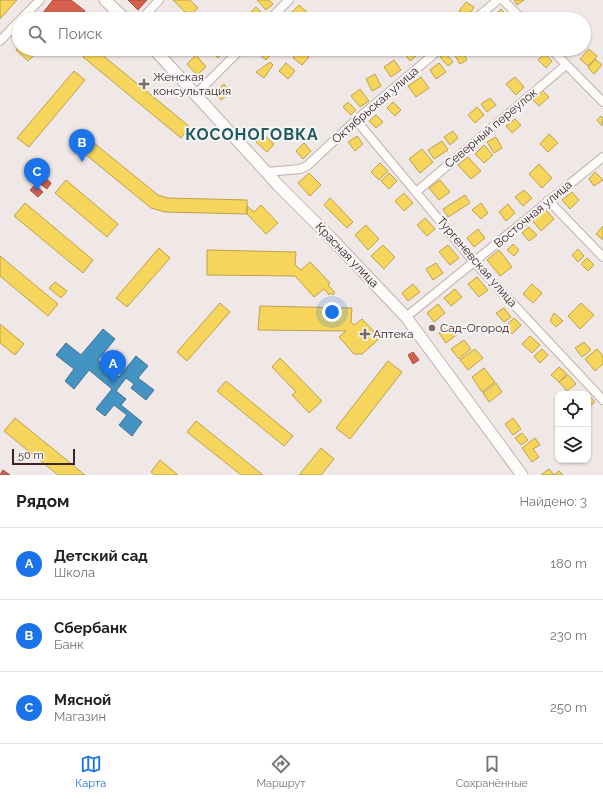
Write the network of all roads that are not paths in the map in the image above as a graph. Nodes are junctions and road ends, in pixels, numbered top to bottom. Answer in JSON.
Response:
{"nodes":[{"id":1,"x":40,"y":0,"type":"edge"},
{"id":2,"x":106,"y":0,"type":"edge"},
{"id":3,"x":159,"y":0,"type":"edge"},
{"id":4,"x":289,"y":0,"type":"edge"},
{"id":5,"x":498,"y":0,"type":"edge"},
{"id":6,"x":503,"y":0,"type":"edge"},
{"id":7,"x":28,"y":12,"type":"edge"},
{"id":8,"x":118,"y":12,"type":"edge"},
{"id":9,"x":148,"y":12,"type":"edge"},
{"id":10,"x":277,"y":12,"type":"edge"},
{"id":11,"x":483,"y":12,"type":"edge"},
{"id":12,"x":515,"y":12,"type":"edge"},
{"id":13,"x":12,"y":29,"type":"edge"},
{"id":14,"x":0,"y":41,"type":"edge"},
{"id":15,"x":161,"y":56,"type":"edge"},
{"id":16,"x":234,"y":56,"type":"edge"},
{"id":17,"x":432,"y":56,"type":"edge"},
{"id":18,"x":558,"y":56,"type":"edge"},
{"id":19,"x":566,"y":64,"type":"junction"},
{"id":20,"x":196,"y":94,"type":"junction"},
{"id":21,"x":603,"y":102,"type":"edge"},
{"id":22,"x":356,"y":120,"type":"junction"},
{"id":23,"x":603,"y":157,"type":"edge"},
{"id":24,"x":266,"y":172,"type":"junction"},
{"id":25,"x":416,"y":192,"type":"junction"},
{"id":26,"x":548,"y":200,"type":"junction"},
{"id":27,"x":603,"y":256,"type":"edge"},
{"id":28,"x":474,"y":262,"type":"junction"},
{"id":29,"x":406,"y":317,"type":"junction"},
{"id":30,"x":603,"y":400,"type":"edge"},
{"id":31,"x":522,"y":475,"type":"edge"}],
"edges":[{"from":1,"to":7,"type":"street"},
{"from":2,"to":8,"type":"street"},
{"from":3,"to":9,"type":"street"},
{"from":4,"to":10,"type":"street"},
{"from":5,"to":11,"type":"street"},
{"from":6,"to":12,"type":"street"},
{"from":13,"to":14,"type":"street"},
{"from":15,"to":20,"type":"street","name":"Красная улица"},
{"from":16,"to":20,"type":"street"},
{"from":17,"to":22,"type":"street","name":"Октябрьская улица"},
{"from":18,"to":19,"type":"street"},
{"from":19,"to":21,"type":"street"},
{"from":19,"to":25,"type":"street","name":"Северный переулок"},
{"from":20,"to":24,"type":"street","name":"Красная улица"},
{"from":22,"to":24,"type":"street","name":"Октябрьская улица"},
{"from":22,"to":25,"type":"street","name":"Тургеневская улица"},
{"from":23,"to":26,"type":"street","name":"Восточная улица"},
{"from":24,"to":29,"type":"street","name":"Красная улица"},
{"from":25,"to":28,"type":"street","name":"Тургеневская улица"},
{"from":26,"to":27,"type":"street"},
{"from":26,"to":28,"type":"street","name":"Восточная улица"},
{"from":28,"to":29,"type":"street","name":"Восточная улица"},
{"from":28,"to":30,"type":"street","name":"Тургеневская улица"},
{"from":29,"to":31,"type":"street","name":"Красная улица"}]}
